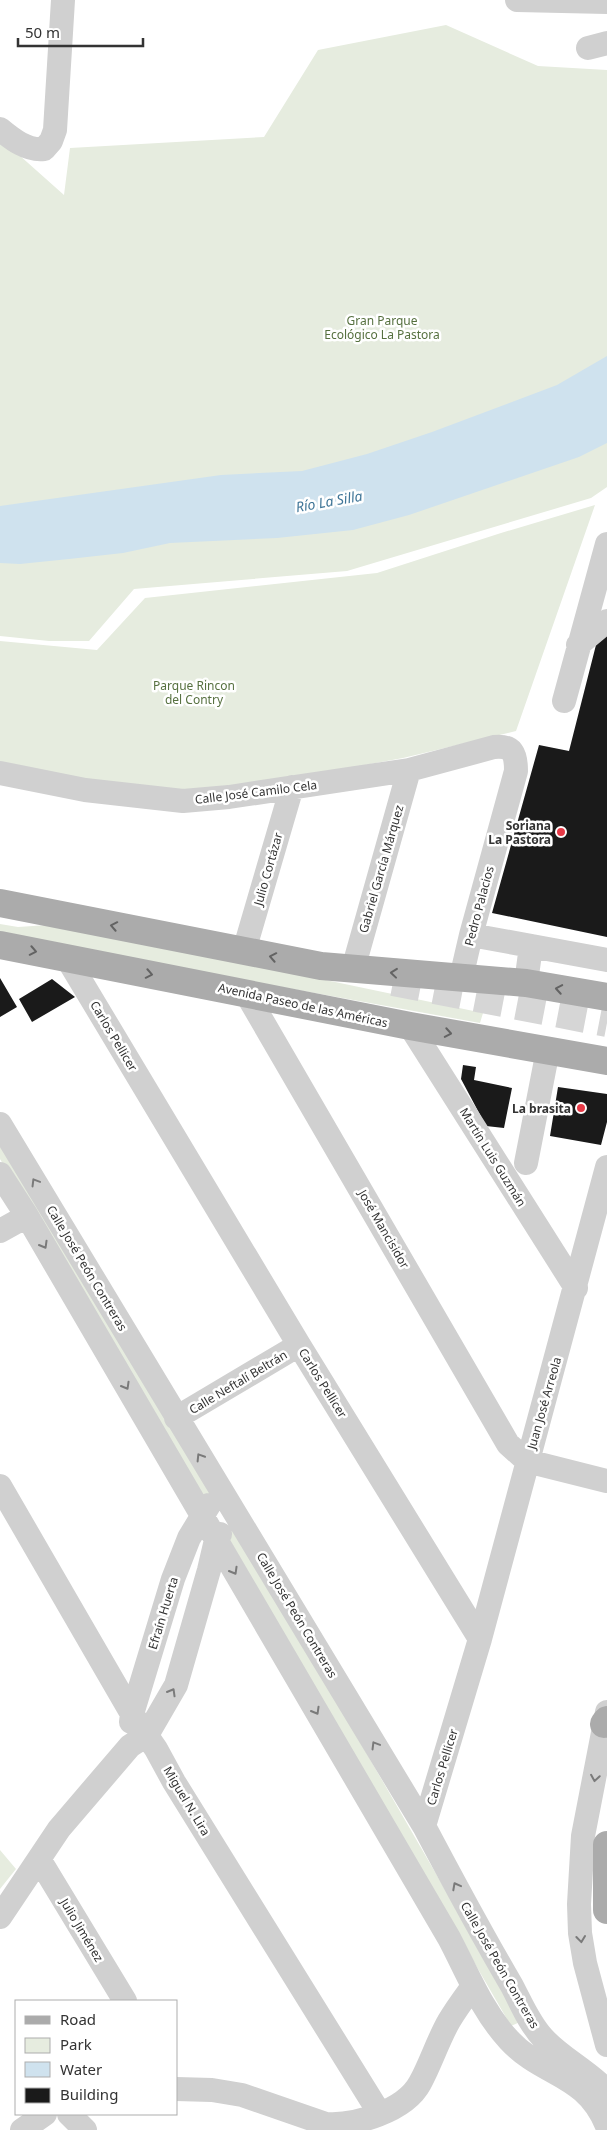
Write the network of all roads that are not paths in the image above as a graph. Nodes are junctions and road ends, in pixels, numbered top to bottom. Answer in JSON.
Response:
{"nodes":[{"id":1,"x":64,"y":0,"type":"edge"},
{"id":2,"x":517,"y":0,"type":"edge"},
{"id":3,"x":607,"y":2,"type":"edge"},
{"id":4,"x":0,"y":129,"type":"edge"},
{"id":5,"x":607,"y":544,"type":"edge"},
{"id":6,"x":607,"y":622,"type":"edge"},
{"id":7,"x":578,"y":645,"type":"junction"},
{"id":8,"x":564,"y":701,"type":"dead end"},
{"id":9,"x":510,"y":748,"type":"joint"},
{"id":10,"x":408,"y":770,"type":"junction"},
{"id":11,"x":0,"y":773,"type":"edge"},
{"id":12,"x":292,"y":788,"type":"junction"},
{"id":13,"x":0,"y":903,"type":"edge"},
{"id":14,"x":471,"y":935,"type":"junction"},
{"id":15,"x":0,"y":945,"type":"edge"},
{"id":16,"x":531,"y":946,"type":"junction"},
{"id":17,"x":244,"y":951,"type":"junction"},
{"id":18,"x":67,"y":958,"type":"junction"},
{"id":19,"x":607,"y":960,"type":"edge"},
{"id":20,"x":353,"y":969,"type":"junction"},
{"id":21,"x":461,"y":978,"type":"junction"},
{"id":22,"x":526,"y":983,"type":"junction"},
{"id":23,"x":246,"y":993,"type":"junction"},
{"id":24,"x":607,"y":997,"type":"edge"},
{"id":25,"x":410,"y":1026,"type":"junction"},
{"id":26,"x":607,"y":1045,"type":"edge"},
{"id":27,"x":544,"y":1050,"type":"junction"},
{"id":28,"x":607,"y":1061,"type":"edge"},
{"id":29,"x":0,"y":1124,"type":"edge"},
{"id":30,"x":526,"y":1163,"type":"dead end"},
{"id":31,"x":607,"y":1167,"type":"edge"},
{"id":32,"x":0,"y":1174,"type":"edge"},
{"id":33,"x":27,"y":1216,"type":"junction"},
{"id":34,"x":0,"y":1231,"type":"edge"},
{"id":35,"x":576,"y":1288,"type":"junction"},
{"id":36,"x":299,"y":1345,"type":"junction"},
{"id":37,"x":176,"y":1418,"type":"junction"},
{"id":38,"x":527,"y":1461,"type":"junction"},
{"id":39,"x":607,"y":1481,"type":"edge"},
{"id":40,"x":0,"y":1486,"type":"edge"},
{"id":41,"x":227,"y":1499,"type":"junction"},
{"id":42,"x":202,"y":1516,"type":"junction"},
{"id":43,"x":216,"y":1540,"type":"junction"},
{"id":44,"x":480,"y":1639,"type":"junction"},
{"id":45,"x":132,"y":1714,"type":"junction"},
{"id":46,"x":606,"y":1719,"type":"edge"},
{"id":47,"x":139,"y":1740,"type":"junction"},
{"id":48,"x":424,"y":1826,"type":"junction"},
{"id":49,"x":607,"y":1845,"type":"edge"},
{"id":50,"x":39,"y":1859,"type":"junction"},
{"id":51,"x":607,"y":1910,"type":"edge"},
{"id":52,"x":0,"y":1917,"type":"edge"},
{"id":53,"x":474,"y":1986,"type":"junction"},
{"id":54,"x":123,"y":2000,"type":"edge"},
{"id":55,"x":532,"y":2023,"type":"junction"},
{"id":56,"x":605,"y":2037,"type":"edge"},
{"id":57,"x":509,"y":2041,"type":"junction"},
{"id":58,"x":566,"y":2058,"type":"junction"},
{"id":59,"x":178,"y":2089,"type":"edge"},
{"id":60,"x":607,"y":2091,"type":"edge"},
{"id":61,"x":380,"y":2114,"type":"junction"},
{"id":62,"x":44,"y":2115,"type":"edge"},
{"id":63,"x":70,"y":2115,"type":"edge"},
{"id":64,"x":607,"y":2126,"type":"edge"},
{"id":65,"x":22,"y":2130,"type":"edge"},
{"id":66,"x":85,"y":2130,"type":"edge"}],
"edges":[{"from":1,"to":4,"type":"street"},
{"from":2,"to":3,"type":"street"},
{"from":5,"to":7,"type":"street"},
{"from":6,"to":7,"type":"street"},
{"from":7,"to":8,"type":"street"},
{"from":9,"to":10,"type":"street","name":"Calle José Camilo Cela"},
{"from":9,"to":14,"type":"street","name":"Pedro Palacios"},
{"from":10,"to":12,"type":"street","name":"Calle José Camilo Cela"},
{"from":10,"to":20,"type":"street","name":"Gabriel García Márquez"},
{"from":11,"to":12,"type":"street","name":"Calle José Camilo Cela"},
{"from":12,"to":17,"type":"street","name":"Julio Cortázar"},
{"from":17,"to":13,"type":"main road","one_way":true},
{"from":14,"to":16,"type":"street"},
{"from":14,"to":21,"type":"street","name":"Pedro Palacios"},
{"from":15,"to":18,"type":"main road","name":"Avenida Paseo de las Américas","one_way":true},
{"from":16,"to":19,"type":"street"},
{"from":16,"to":22,"type":"street"},
{"from":20,"to":17,"type":"main road","one_way":true},
{"from":18,"to":23,"type":"main road","name":"Avenida Paseo de las Américas","one_way":true},
{"from":18,"to":36,"type":"street","name":"Carlos Pellicer"},
{"from":21,"to":20,"type":"main road","one_way":true},
{"from":21,"to":22,"type":"main road"},
{"from":24,"to":22,"type":"main road","one_way":true},
{"from":23,"to":25,"type":"main road","name":"Avenida Paseo de las Américas"},
{"from":23,"to":38,"type":"street","name":"José Mancisidor"},
{"from":25,"to":27,"type":"main road","name":"Avenida Paseo de las Américas","one_way":true},
{"from":25,"to":35,"type":"street","name":"Martín Luis Guzmán"},
{"from":26,"to":27,"type":"main road"},
{"from":27,"to":28,"type":"main road","name":"Avenida Paseo de las Américas"},
{"from":27,"to":30,"type":"street"},
{"from":37,"to":29,"type":"street","name":"Calle José Peón Contreras","one_way":true},
{"from":31,"to":35,"type":"street","name":"Juan José Arreola"},
{"from":32,"to":33,"type":"street","name":"Calle José Peón Contreras"},
{"from":33,"to":34,"type":"street"},
{"from":33,"to":42,"type":"street","name":"Calle José Peón Contreras","one_way":true},
{"from":35,"to":38,"type":"street","name":"Juan José Arreola"},
{"from":36,"to":37,"type":"street","name":"Calle Neftalí Beltrán"},
{"from":36,"to":44,"type":"street","name":"Carlos Pellicer"},
{"from":41,"to":37,"type":"street","name":"Calle José Peón Contreras","one_way":true},
{"from":38,"to":39,"type":"street"},
{"from":38,"to":44,"type":"street","name":"Juan José Arreola"},
{"from":40,"to":45,"type":"street"},
{"from":41,"to":42,"type":"street","name":"Efraín Huerta"},
{"from":41,"to":43,"type":"street"},
{"from":48,"to":41,"type":"street","name":"Calle José Peón Contreras","one_way":true},
{"from":42,"to":43,"type":"street","name":"Calle José Peón Contreras"},
{"from":42,"to":45,"type":"street","name":"Efraín Huerta"},
{"from":47,"to":43,"type":"street","one_way":true},
{"from":43,"to":53,"type":"street","name":"Calle José Peón Contreras","one_way":true},
{"from":44,"to":48,"type":"street","name":"Carlos Pellicer"},
{"from":45,"to":47,"type":"street","name":"Efraín Huerta"},
{"from":46,"to":56,"type":"street","one_way":true},
{"from":47,"to":50,"type":"street"},
{"from":47,"to":61,"type":"street","name":"Miguel N. Lira"},
{"from":55,"to":48,"type":"street","name":"Calle José Peón Contreras","one_way":true},
{"from":49,"to":51,"type":"main road"},
{"from":50,"to":52,"type":"street"},
{"from":50,"to":54,"type":"street","name":"Julio Jiménez"},
{"from":53,"to":57,"type":"street","name":"Calle José Peón Contreras"},
{"from":53,"to":61,"type":"street"},
{"from":55,"to":57,"type":"street"},
{"from":55,"to":58,"type":"street","name":"Calle José Peón Contreras"},
{"from":56,"to":58,"type":"street"},
{"from":57,"to":64,"type":"street","name":"Calle José Peón Contreras"},
{"from":58,"to":60,"type":"street","name":"Calle José Peón Contreras"},
{"from":59,"to":61,"type":"street"},
{"from":62,"to":65,"type":"street"},
{"from":63,"to":66,"type":"street"}]}
